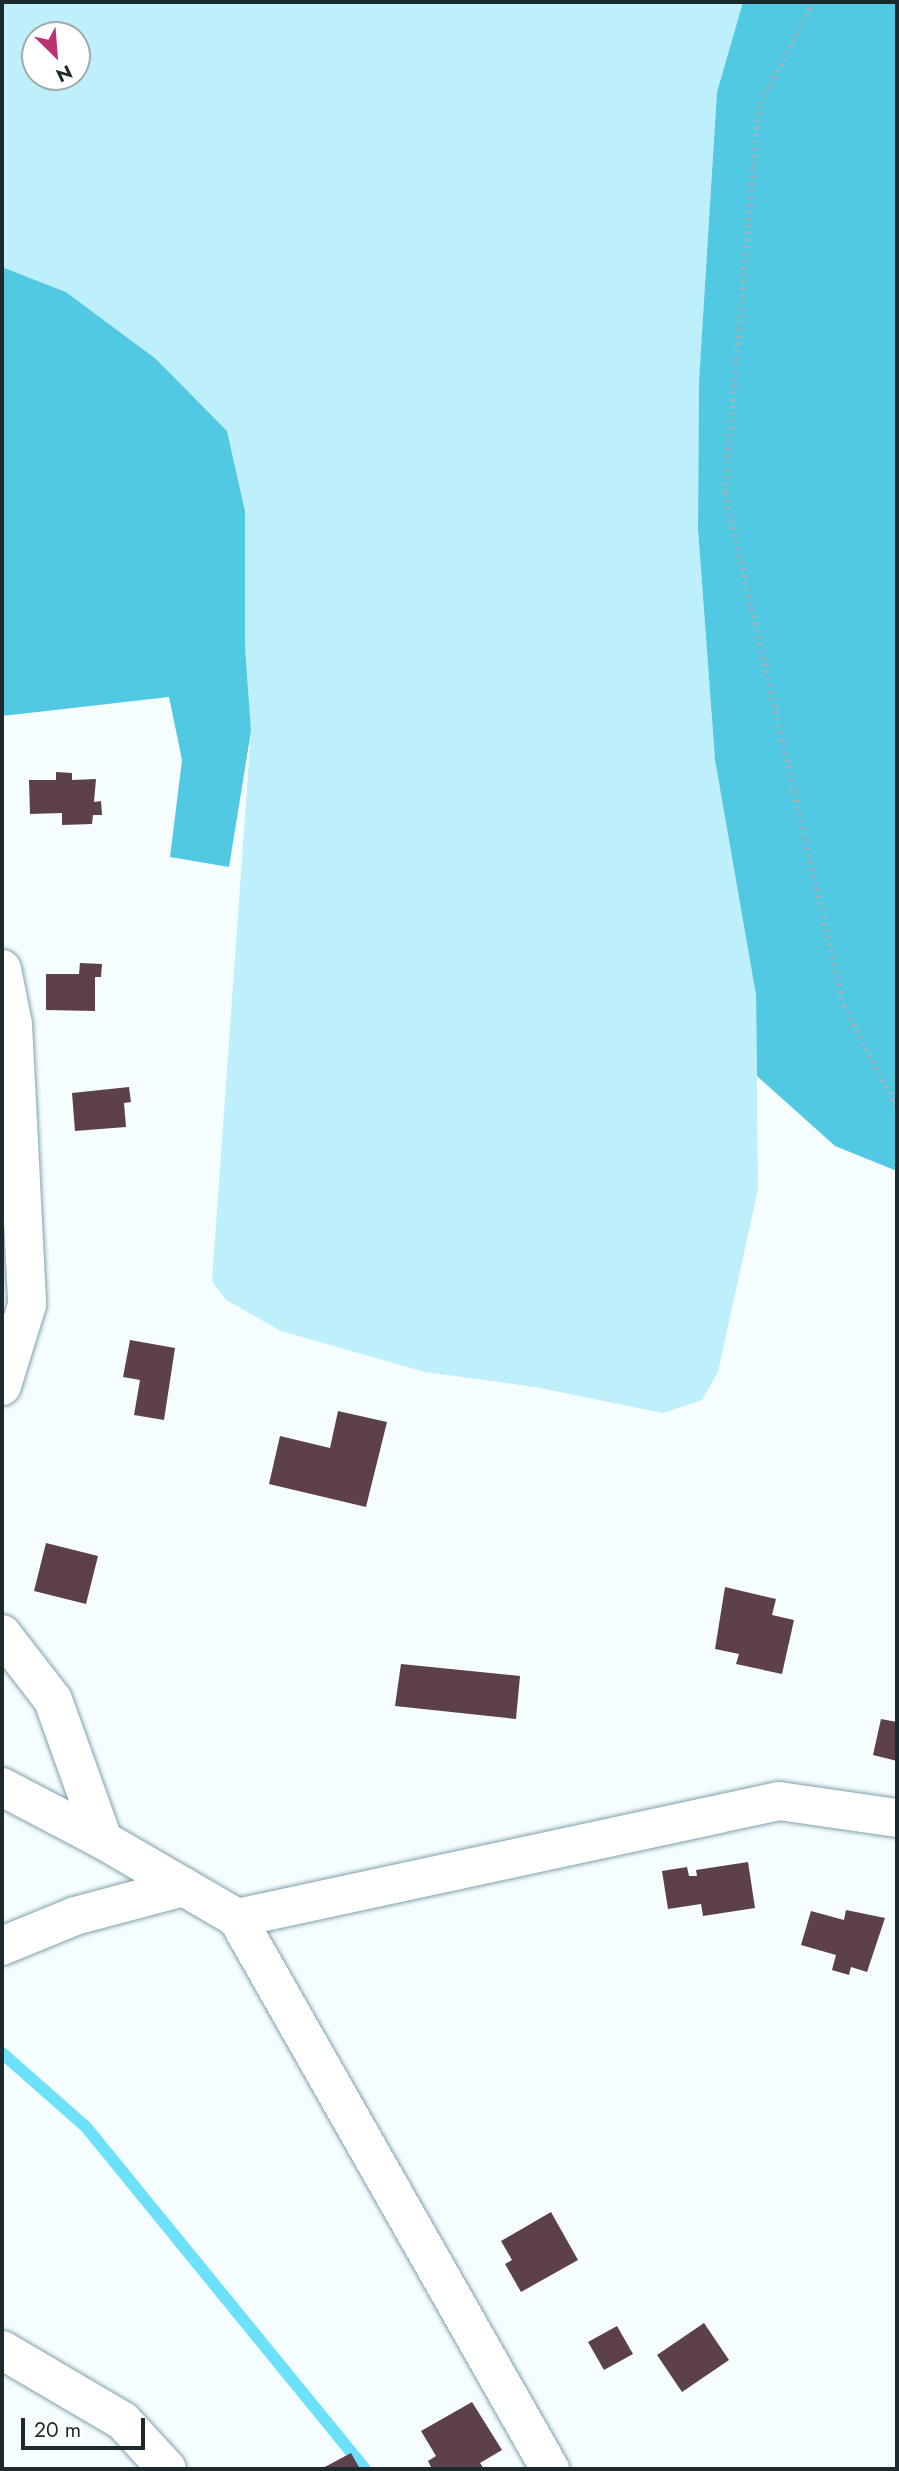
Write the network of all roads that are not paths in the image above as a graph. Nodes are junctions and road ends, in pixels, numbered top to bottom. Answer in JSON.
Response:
{"nodes":[{"id":1,"x":2,"y":969,"type":"edge"},
{"id":2,"x":2,"y":1386,"type":"edge"},
{"id":3,"x":2,"y":1634,"type":"edge"},
{"id":4,"x":2,"y":1787,"type":"edge"},
{"id":5,"x":897,"y":1818,"type":"edge"},
{"id":6,"x":103,"y":1840,"type":"junction"},
{"id":7,"x":184,"y":1887,"type":"junction"},
{"id":8,"x":237,"y":1918,"type":"junction"},
{"id":9,"x":2,"y":1945,"type":"edge"},
{"id":10,"x":2,"y":2350,"type":"edge"},
{"id":11,"x":167,"y":2469,"type":"edge"},
{"id":12,"x":550,"y":2469,"type":"edge"}],
"edges":[{"from":1,"to":2,"type":"street"},
{"from":3,"to":6,"type":"street"},
{"from":4,"to":6,"type":"street"},
{"from":5,"to":8,"type":"street"},
{"from":6,"to":7,"type":"street"},
{"from":7,"to":8,"type":"street"},
{"from":7,"to":9,"type":"street"},
{"from":8,"to":12,"type":"street"},
{"from":10,"to":11,"type":"street"}]}
